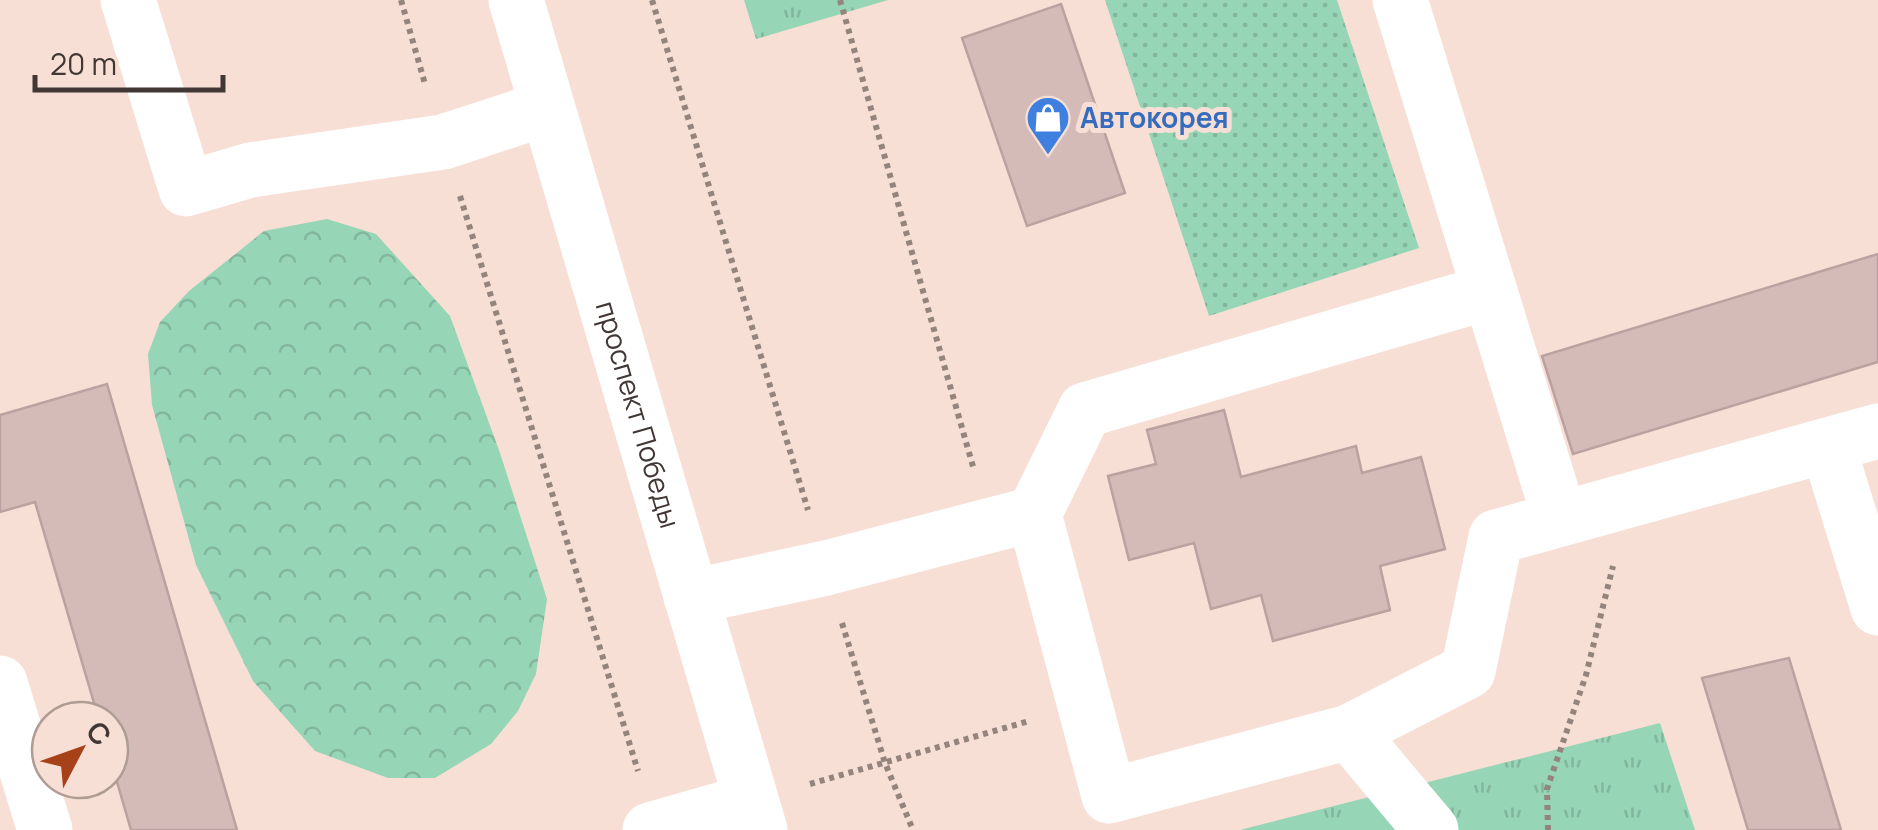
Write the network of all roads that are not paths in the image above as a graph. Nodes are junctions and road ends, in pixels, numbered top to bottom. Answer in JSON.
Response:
{"nodes":[{"id":1,"x":128,"y":0,"type":"edge"},
{"id":2,"x":516,"y":0,"type":"edge"},
{"id":3,"x":1400,"y":0,"type":"edge"},
{"id":4,"x":547,"y":108,"type":"junction"},
{"id":5,"x":1490,"y":292,"type":"junction"},
{"id":6,"x":1853,"y":438,"type":"edge"},
{"id":7,"x":1012,"y":519,"type":"junction"},
{"id":8,"x":1560,"y":519,"type":"junction"},
{"id":9,"x":691,"y":597,"type":"junction"},
{"id":10,"x":1878,"y":608,"type":"edge"},
{"id":11,"x":0,"y":683,"type":"edge"},
{"id":12,"x":1348,"y":732,"type":"junction"},
{"id":13,"x":756,"y":816,"type":"edge"},
{"id":14,"x":653,"y":829,"type":"edge"},
{"id":15,"x":46,"y":830,"type":"edge"},
{"id":16,"x":1431,"y":830,"type":"edge"}],
"edges":[{"from":1,"to":4,"type":"main road"},
{"from":2,"to":4,"type":"main road","name":"проспект Победы"},
{"from":3,"to":5,"type":"main road"},
{"from":4,"to":9,"type":"main road","name":"проспект Победы"},
{"from":5,"to":7,"type":"main road"},
{"from":5,"to":8,"type":"main road"},
{"from":6,"to":8,"type":"main road"},
{"from":6,"to":10,"type":"main road"},
{"from":7,"to":9,"type":"main road"},
{"from":7,"to":12,"type":"main road"},
{"from":8,"to":12,"type":"main road"},
{"from":9,"to":13,"type":"main road","name":"проспект Победы"},
{"from":11,"to":15,"type":"main road"},
{"from":12,"to":16,"type":"main road"},
{"from":13,"to":14,"type":"main road"}]}
